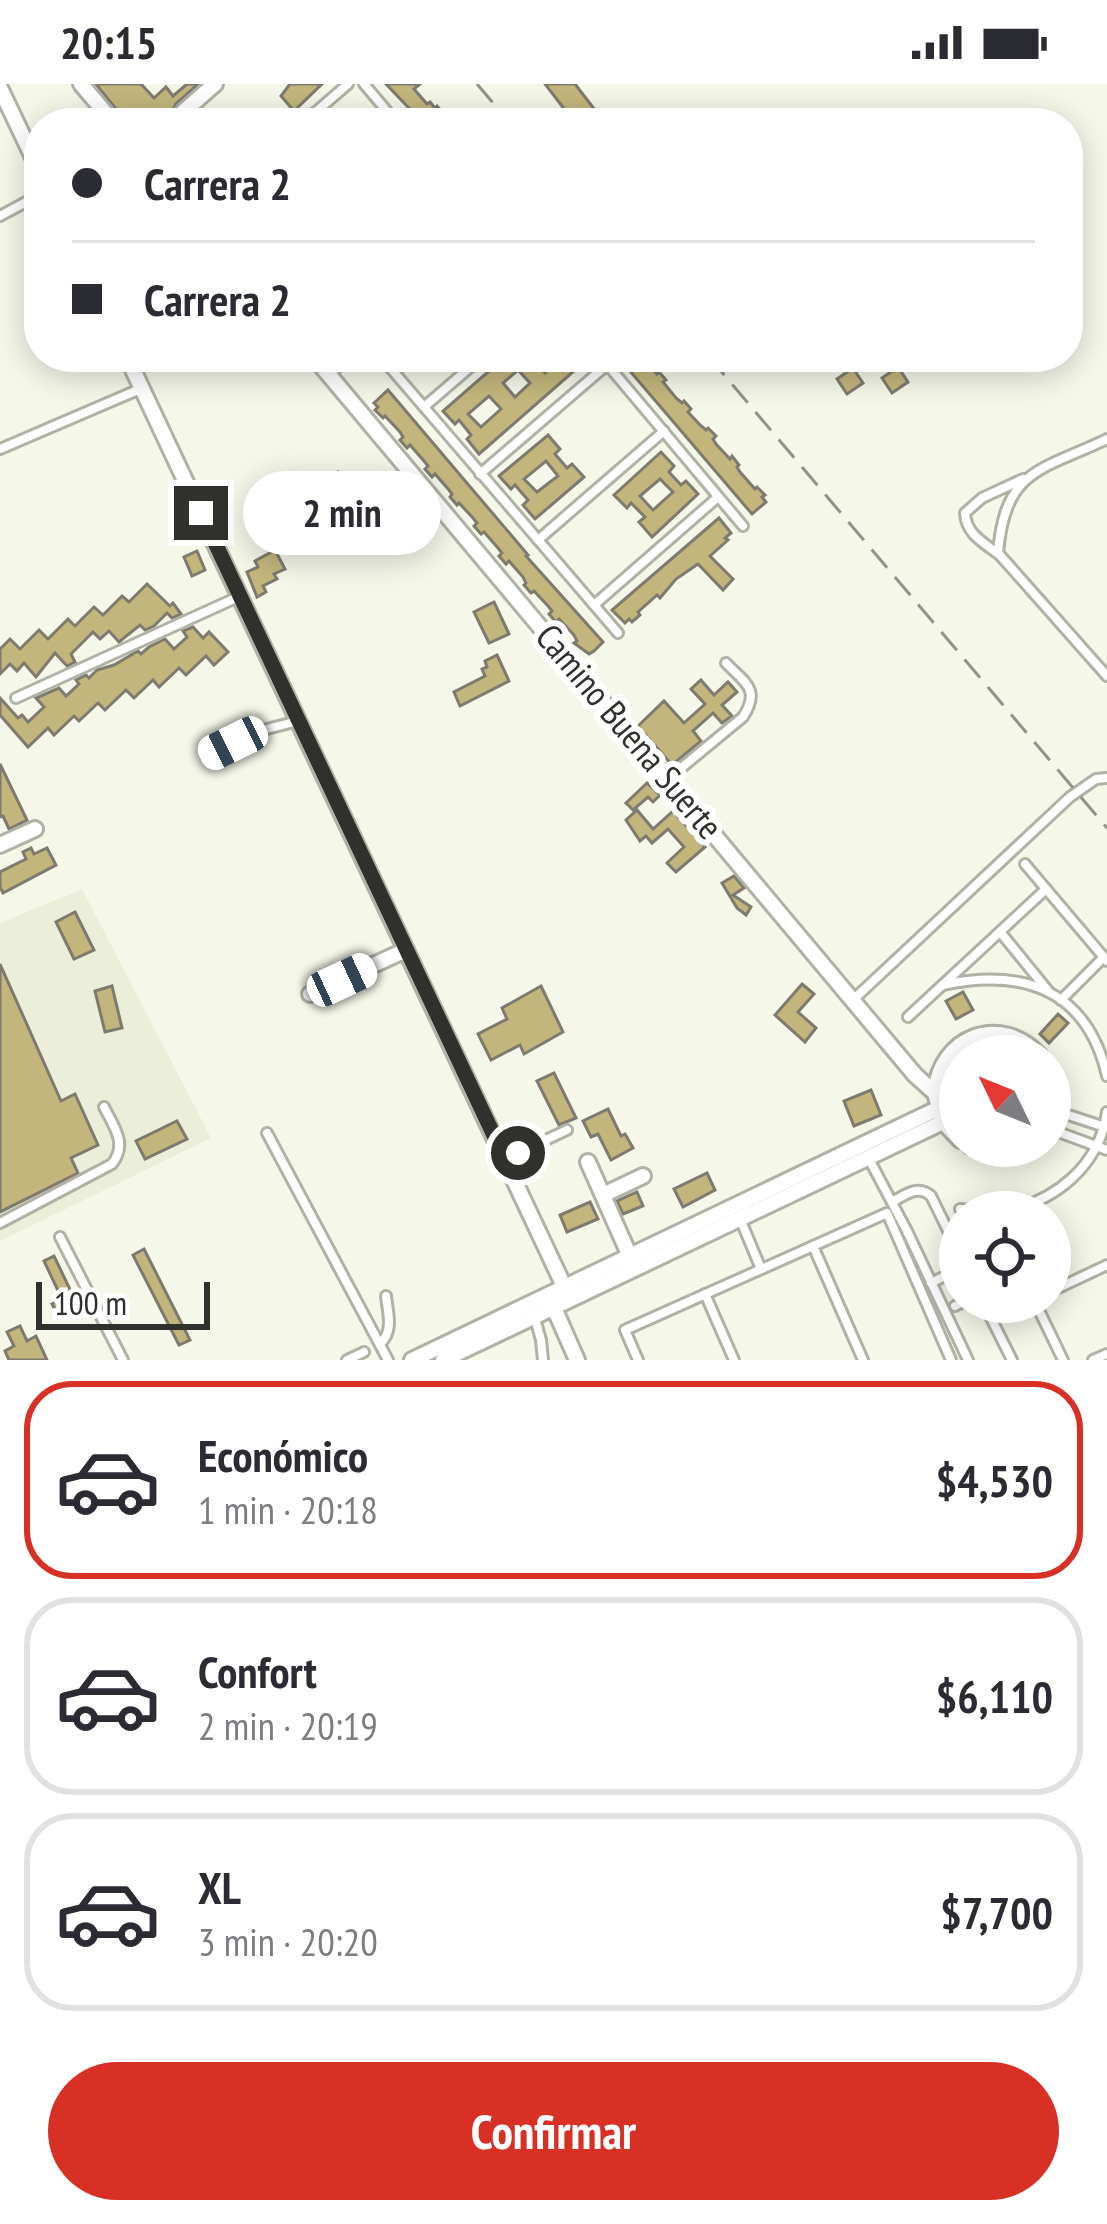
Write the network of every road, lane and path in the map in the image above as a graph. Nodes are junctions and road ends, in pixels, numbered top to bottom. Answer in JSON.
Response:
{"nodes":[{"id":1,"x":81,"y":84,"type":"edge"},
{"id":2,"x":215,"y":84,"type":"edge"},
{"id":3,"x":347,"y":84,"type":"edge"},
{"id":4,"x":364,"y":84,"type":"edge"},
{"id":5,"x":0,"y":88,"type":"edge"},
{"id":6,"x":101,"y":108,"type":"edge"},
{"id":7,"x":193,"y":108,"type":"edge"},
{"id":8,"x":320,"y":108,"type":"edge"},
{"id":9,"x":384,"y":108,"type":"edge"},
{"id":10,"x":24,"y":138,"type":"edge"},
{"id":11,"x":134,"y":372,"type":"edge"},
{"id":12,"x":327,"y":372,"type":"edge"},
{"id":13,"x":394,"y":372,"type":"edge"},
{"id":14,"x":465,"y":372,"type":"edge"},
{"id":15,"x":592,"y":372,"type":"edge"},
{"id":16,"x":615,"y":372,"type":"edge"},
{"id":17,"x":142,"y":388,"type":"junction"},
{"id":18,"x":424,"y":407,"type":"junction"},
{"id":19,"x":664,"y":431,"type":"junction"},
{"id":20,"x":1107,"y":439,"type":"edge"},
{"id":21,"x":0,"y":449,"type":"edge"},
{"id":22,"x":480,"y":474,"type":"junction"},
{"id":23,"x":1024,"y":479,"type":"junction"},
{"id":24,"x":718,"y":497,"type":"junction"},
{"id":25,"x":743,"y":526,"type":"dead end"},
{"id":26,"x":538,"y":540,"type":"junction"},
{"id":27,"x":998,"y":554,"type":"junction"},
{"id":28,"x":240,"y":596,"type":"junction"},
{"id":29,"x":594,"y":605,"type":"junction"},
{"id":30,"x":617,"y":633,"type":"dead end"},
{"id":31,"x":726,"y":663,"type":"dead end"},
{"id":32,"x":1107,"y":676,"type":"edge"},
{"id":33,"x":16,"y":698,"type":"dead end"},
{"id":34,"x":298,"y":721,"type":"junction"},
{"id":35,"x":207,"y":756,"type":"dead end"},
{"id":36,"x":670,"y":778,"type":"junction"},
{"id":37,"x":1107,"y":778,"type":"edge"},
{"id":38,"x":35,"y":830,"type":"dead end"},
{"id":39,"x":0,"y":845,"type":"edge"},
{"id":40,"x":1024,"y":863,"type":"dead end"},
{"id":41,"x":1046,"y":889,"type":"junction"},
{"id":42,"x":1001,"y":933,"type":"junction"},
{"id":43,"x":406,"y":950,"type":"junction"},
{"id":44,"x":1106,"y":959,"type":"edge"},
{"id":45,"x":943,"y":985,"type":"junction"},
{"id":46,"x":1050,"y":993,"type":"junction"},
{"id":47,"x":310,"y":994,"type":"dead end"},
{"id":48,"x":854,"y":999,"type":"junction"},
{"id":49,"x":1061,"y":1000,"type":"junction"},
{"id":50,"x":908,"y":1017,"type":"dead end"},
{"id":51,"x":939,"y":1070,"type":"edge"},
{"id":52,"x":1107,"y":1076,"type":"edge"},
{"id":53,"x":935,"y":1093,"type":"junction"},
{"id":54,"x":104,"y":1107,"type":"dead end"},
{"id":55,"x":939,"y":1111,"type":"edge"},
{"id":56,"x":1107,"y":1112,"type":"edge"},
{"id":57,"x":1071,"y":1115,"type":"edge"},
{"id":58,"x":939,"y":1116,"type":"edge"},
{"id":59,"x":939,"y":1117,"type":"edge"},
{"id":60,"x":1105,"y":1126,"type":"edge"},
{"id":61,"x":567,"y":1130,"type":"dead end"},
{"id":62,"x":267,"y":1133,"type":"dead end"},
{"id":63,"x":1071,"y":1137,"type":"edge"},
{"id":64,"x":1102,"y":1148,"type":"edge"},
{"id":65,"x":505,"y":1159,"type":"junction"},
{"id":66,"x":869,"y":1159,"type":"junction"},
{"id":67,"x":588,"y":1162,"type":"dead end"},
{"id":68,"x":643,"y":1177,"type":"dead end"},
{"id":69,"x":1057,"y":1191,"type":"edge"},
{"id":70,"x":603,"y":1195,"type":"junction"},
{"id":71,"x":892,"y":1202,"type":"junction"},
{"id":72,"x":939,"y":1212,"type":"edge"},
{"id":73,"x":738,"y":1214,"type":"junction"},
{"id":74,"x":0,"y":1223,"type":"edge"},
{"id":75,"x":60,"y":1237,"type":"dead end"},
{"id":76,"x":812,"y":1246,"type":"junction"},
{"id":77,"x":632,"y":1263,"type":"junction"},
{"id":78,"x":1107,"y":1265,"type":"edge"},
{"id":79,"x":761,"y":1269,"type":"junction"},
{"id":80,"x":939,"y":1279,"type":"edge"},
{"id":81,"x":1071,"y":1282,"type":"edge"},
{"id":82,"x":931,"y":1283,"type":"junction"},
{"id":83,"x":568,"y":1294,"type":"junction"},
{"id":84,"x":705,"y":1294,"type":"junction"},
{"id":85,"x":386,"y":1296,"type":"dead end"},
{"id":86,"x":552,"y":1301,"type":"junction"},
{"id":87,"x":532,"y":1310,"type":"junction"},
{"id":88,"x":994,"y":1323,"type":"edge"},
{"id":89,"x":1045,"y":1323,"type":"edge"},
{"id":90,"x":380,"y":1344,"type":"junction"},
{"id":91,"x":364,"y":1352,"type":"dead end"},
{"id":92,"x":1107,"y":1354,"type":"edge"},
{"id":93,"x":123,"y":1360,"type":"edge"},
{"id":94,"x":347,"y":1360,"type":"edge"},
{"id":95,"x":388,"y":1360,"type":"edge"},
{"id":96,"x":412,"y":1360,"type":"edge"},
{"id":97,"x":443,"y":1360,"type":"edge"},
{"id":98,"x":543,"y":1360,"type":"edge"},
{"id":99,"x":577,"y":1360,"type":"edge"},
{"id":100,"x":638,"y":1360,"type":"edge"},
{"id":101,"x":734,"y":1360,"type":"edge"},
{"id":102,"x":862,"y":1360,"type":"edge"},
{"id":103,"x":951,"y":1360,"type":"edge"},
{"id":104,"x":968,"y":1360,"type":"edge"},
{"id":105,"x":1012,"y":1360,"type":"edge"},
{"id":106,"x":1063,"y":1360,"type":"edge"},
{"id":107,"x":1093,"y":1360,"type":"edge"}],
"edges":[{"from":1,"to":6,"type":"street"},
{"from":2,"to":7,"type":"street"},
{"from":3,"to":8,"type":"lane"},
{"from":4,"to":9,"type":"lane"},
{"from":5,"to":10,"type":"street"},
{"from":11,"to":17,"type":"street"},
{"from":12,"to":36,"type":"street","name":"Camino Buena Suerte"},
{"from":13,"to":18,"type":"lane"},
{"from":14,"to":18,"type":"lane"},
{"from":15,"to":22,"type":"lane"},
{"from":16,"to":19,"type":"lane"},
{"from":17,"to":21,"type":"lane"},
{"from":17,"to":28,"type":"street"},
{"from":18,"to":22,"type":"lane"},
{"from":19,"to":24,"type":"lane"},
{"from":19,"to":26,"type":"lane"},
{"from":20,"to":23,"type":"lane"},
{"from":22,"to":26,"type":"lane"},
{"from":23,"to":27,"type":"lane"},
{"from":23,"to":27,"type":"lane"},
{"from":24,"to":25,"type":"lane"},
{"from":24,"to":29,"type":"lane"},
{"from":26,"to":29,"type":"lane"},
{"from":27,"to":32,"type":"lane"},
{"from":28,"to":33,"type":"lane"},
{"from":28,"to":34,"type":"street"},
{"from":29,"to":30,"type":"lane"},
{"from":31,"to":36,"type":"lane"},
{"from":34,"to":35,"type":"lane"},
{"from":34,"to":43,"type":"street"},
{"from":36,"to":48,"type":"street","name":"Camino Buena Suerte"},
{"from":37,"to":48,"type":"lane"},
{"from":38,"to":39,"type":"street"},
{"from":40,"to":41,"type":"lane"},
{"from":41,"to":42,"type":"lane"},
{"from":41,"to":44,"type":"lane"},
{"from":42,"to":45,"type":"lane"},
{"from":42,"to":46,"type":"lane"},
{"from":43,"to":47,"type":"street"},
{"from":43,"to":65,"type":"street"},
{"from":44,"to":49,"type":"lane"},
{"from":45,"to":46,"type":"lane"},
{"from":45,"to":50,"type":"lane"},
{"from":46,"to":49,"type":"lane"},
{"from":48,"to":53,"type":"street","name":"Camino Buena Suerte"},
{"from":49,"to":52,"type":"lane"},
{"from":51,"to":53,"type":"street"},
{"from":53,"to":55,"type":"street"},
{"from":54,"to":74,"type":"lane"},
{"from":56,"to":60,"type":"lane"},
{"from":57,"to":60,"type":"lane"},
{"from":58,"to":73,"type":"street"},
{"from":59,"to":66,"type":"street"},
{"from":60,"to":64,"type":"lane"},
{"from":61,"to":65,"type":"lane"},
{"from":62,"to":90,"type":"lane"},
{"from":63,"to":64,"type":"lane"},
{"from":64,"to":69,"type":"lane"},
{"from":65,"to":83,"type":"street"},
{"from":66,"to":71,"type":"lane"},
{"from":66,"to":73,"type":"street"},
{"from":67,"to":70,"type":"street"},
{"from":68,"to":70,"type":"street"},
{"from":70,"to":77,"type":"street"},
{"from":71,"to":72,"type":"lane"},
{"from":71,"to":82,"type":"lane"},
{"from":73,"to":77,"type":"street"},
{"from":73,"to":79,"type":"lane"},
{"from":75,"to":93,"type":"lane"},
{"from":76,"to":79,"type":"lane"},
{"from":76,"to":102,"type":"lane"},
{"from":76,"to":103,"type":"lane"},
{"from":77,"to":83,"type":"street"},
{"from":78,"to":81,"type":"lane"},
{"from":79,"to":84,"type":"lane"},
{"from":80,"to":82,"type":"lane"},
{"from":82,"to":104,"type":"lane"},
{"from":83,"to":86,"type":"street"},
{"from":84,"to":100,"type":"lane"},
{"from":84,"to":101,"type":"lane"},
{"from":85,"to":90,"type":"lane"},
{"from":86,"to":87,"type":"street"},
{"from":86,"to":99,"type":"street"},
{"from":87,"to":96,"type":"street"},
{"from":87,"to":97,"type":"street"},
{"from":87,"to":98,"type":"lane"},
{"from":88,"to":105,"type":"lane"},
{"from":89,"to":106,"type":"lane"},
{"from":90,"to":95,"type":"lane"},
{"from":91,"to":94,"type":"lane"},
{"from":92,"to":107,"type":"lane"}]}
